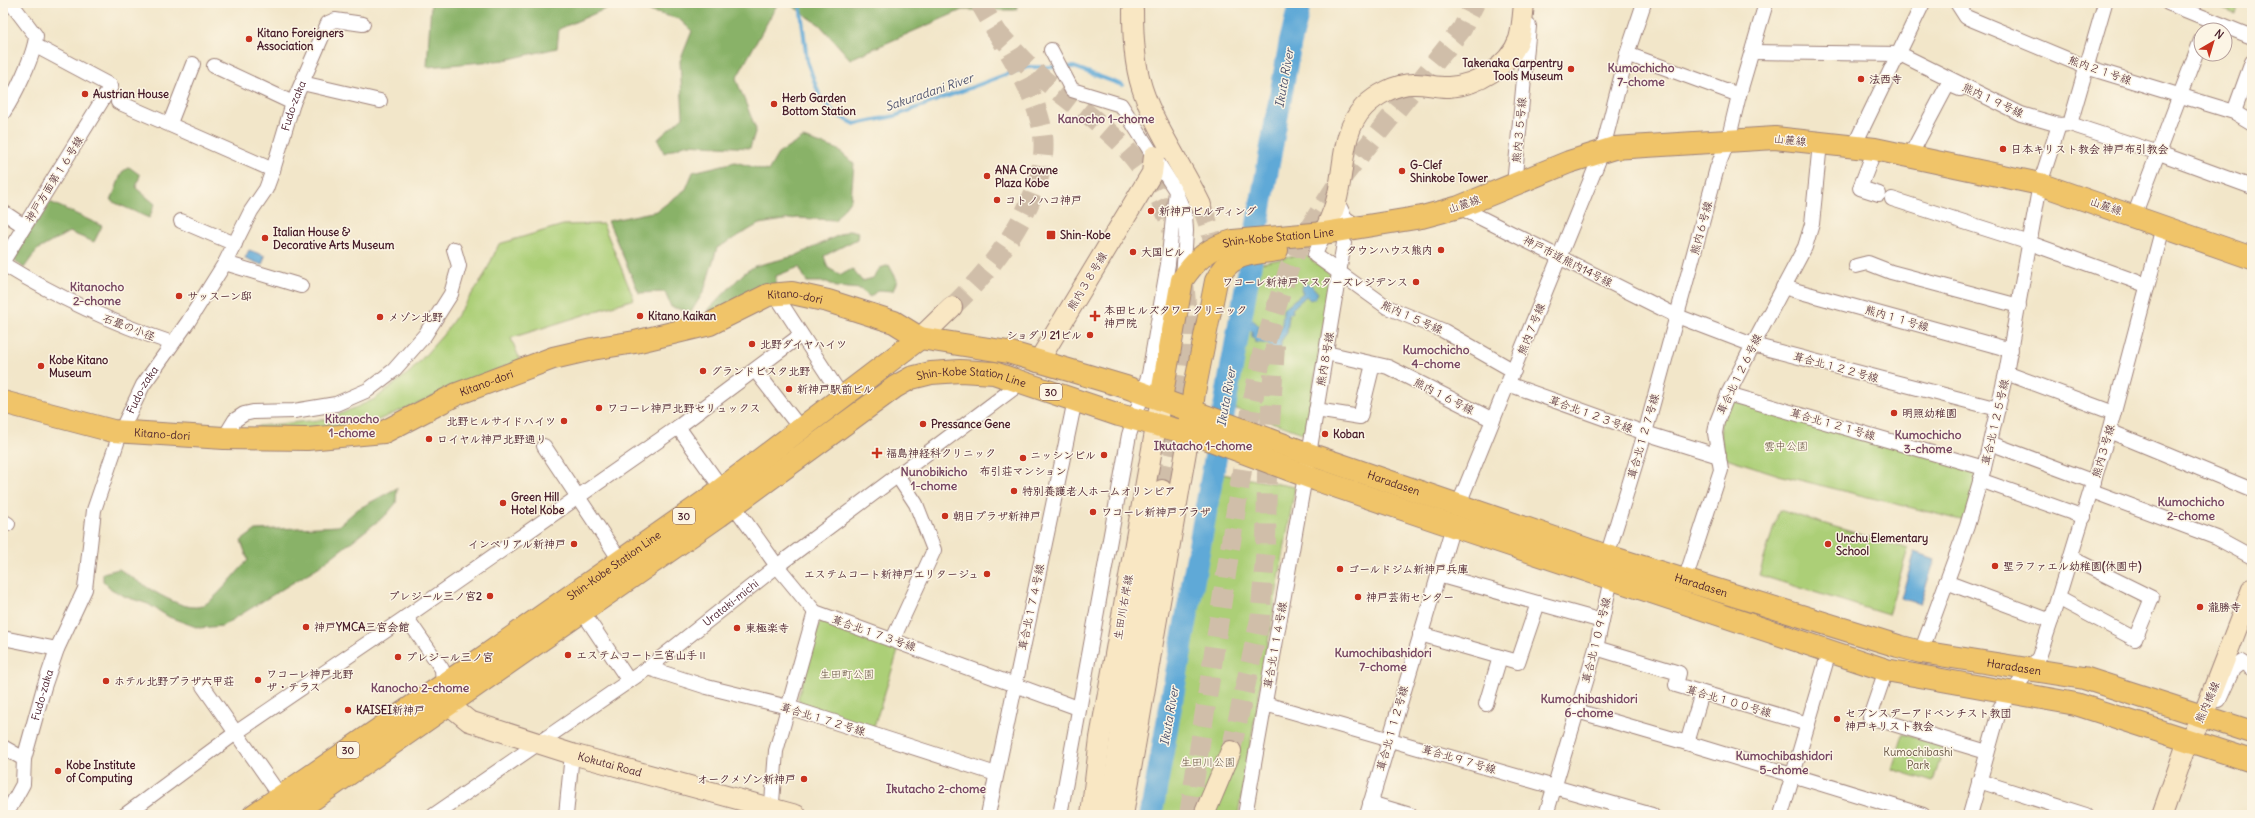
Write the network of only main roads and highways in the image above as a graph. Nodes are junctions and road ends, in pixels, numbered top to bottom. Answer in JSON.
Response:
{"nodes":[{"id":1,"x":1324,"y":233,"type":"joint"},
{"id":2,"x":1237,"y":246,"type":"junction"},
{"id":3,"x":2252,"y":258,"type":"edge"},
{"id":4,"x":920,"y":338,"type":"junction"},
{"id":5,"x":911,"y":378,"type":"junction"},
{"id":6,"x":1152,"y":396,"type":"junction"},
{"id":7,"x":3,"y":402,"type":"edge"},
{"id":8,"x":1200,"y":413,"type":"junction"},
{"id":9,"x":1196,"y":435,"type":"junction"},
{"id":10,"x":1237,"y":438,"type":"junction"},
{"id":11,"x":727,"y":497,"type":"junction"},
{"id":12,"x":445,"y":695,"type":"junction"},
{"id":13,"x":2252,"y":732,"type":"edge"},
{"id":14,"x":2252,"y":761,"type":"edge"},
{"id":15,"x":285,"y":806,"type":"edge"},
{"id":16,"x":254,"y":815,"type":"edge"}],
"edges":[{"from":1,"to":2,"type":"main road","name":"Shin-Kobe Station Line"},
{"from":1,"to":3,"type":"main road","name":"山麓線"},
{"from":2,"to":6,"type":"main road","name":"Shin-Kobe Station Line"},
{"from":2,"to":8,"type":"main road","name":"Shin-Kobe Station Line"},
{"from":4,"to":5,"type":"main road"},
{"from":4,"to":6,"type":"main road","number":"30"},
{"from":4,"to":7,"type":"main road","name":"Kitano-dori"},
{"from":4,"to":11,"type":"main road","name":"Shin-Kobe Station Line","number":"30"},
{"from":5,"to":9,"type":"main road","name":"Shin-Kobe Station Line","number":"30"},
{"from":5,"to":11,"type":"main road","name":"Shin-Kobe Station Line","number":"30"},
{"from":6,"to":8,"type":"main road","name":"Haradasen"},
{"from":8,"to":9,"type":"main road","name":"Shin-Kobe Station Line"},
{"from":8,"to":10,"type":"main road","name":"Haradasen"},
{"from":9,"to":10,"type":"main road","name":"Haradasen"},
{"from":10,"to":13,"type":"main road","name":"Haradasen"},
{"from":10,"to":14,"type":"main road","name":"Haradasen"},
{"from":11,"to":12,"type":"main road","name":"Shin-Kobe Station Line","number":"30"},
{"from":11,"to":12,"type":"main road","name":"Shin-Kobe Station Line","number":"30"},
{"from":12,"to":15,"type":"main road","name":"Shin-Kobe Station Line","number":"30"},
{"from":15,"to":16,"type":"main road","name":"Shin-Kobe Station Line","number":"30"}]}
